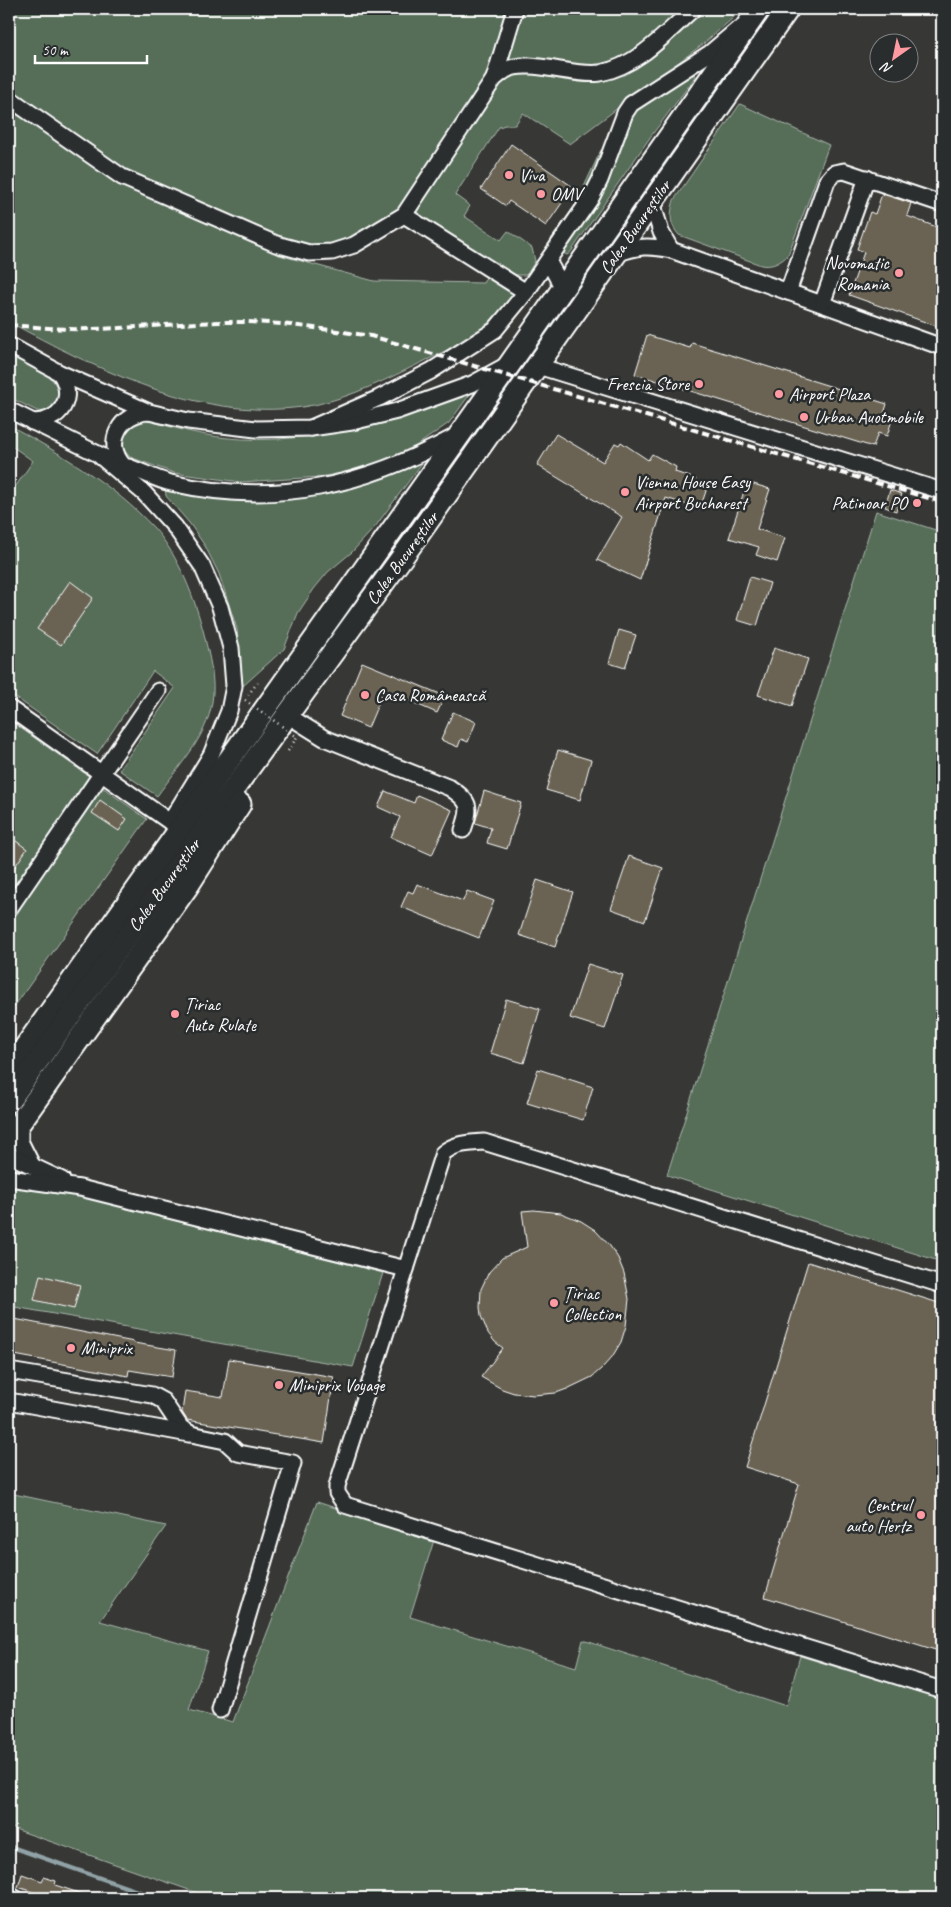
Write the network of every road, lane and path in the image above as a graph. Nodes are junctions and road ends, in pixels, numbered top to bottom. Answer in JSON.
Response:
{"nodes":[{"id":1,"x":515,"y":9,"type":"edge"},
{"id":2,"x":693,"y":9,"type":"edge"},
{"id":3,"x":788,"y":9,"type":"edge"},
{"id":4,"x":757,"y":12,"type":"edge"},
{"id":5,"x":494,"y":79,"type":"junction"},
{"id":6,"x":9,"y":98,"type":"edge"},
{"id":7,"x":867,"y":178,"type":"junction"},
{"id":8,"x":652,"y":202,"type":"junction"},
{"id":9,"x":942,"y":204,"type":"edge"},
{"id":10,"x":404,"y":214,"type":"junction"},
{"id":11,"x":671,"y":250,"type":"junction"},
{"id":12,"x":616,"y":254,"type":"junction"},
{"id":13,"x":548,"y":261,"type":"junction"},
{"id":14,"x":564,"y":288,"type":"junction"},
{"id":15,"x":526,"y":292,"type":"junction"},
{"id":16,"x":788,"y":292,"type":"junction"},
{"id":17,"x":822,"y":304,"type":"junction"},
{"id":18,"x":9,"y":345,"type":"edge"},
{"id":19,"x":942,"y":347,"type":"edge"},
{"id":20,"x":512,"y":360,"type":"junction"},
{"id":21,"x":538,"y":366,"type":"junction"},
{"id":22,"x":60,"y":373,"type":"junction"},
{"id":23,"x":9,"y":410,"type":"edge"},
{"id":24,"x":149,"y":412,"type":"junction"},
{"id":25,"x":32,"y":422,"type":"junction"},
{"id":26,"x":311,"y":428,"type":"junction"},
{"id":27,"x":460,"y":434,"type":"junction"},
{"id":28,"x":100,"y":456,"type":"junction"},
{"id":29,"x":126,"y":466,"type":"junction"},
{"id":30,"x":942,"y":491,"type":"edge"},
{"id":31,"x":175,"y":527,"type":"junction"},
{"id":32,"x":258,"y":682,"type":"dead end"},
{"id":33,"x":282,"y":686,"type":"junction"},
{"id":34,"x":158,"y":691,"type":"dead end"},
{"id":35,"x":301,"y":698,"type":"junction"},
{"id":36,"x":9,"y":708,"type":"edge"},
{"id":37,"x":295,"y":727,"type":"junction"},
{"id":38,"x":288,"y":751,"type":"dead end"},
{"id":39,"x":102,"y":774,"type":"junction"},
{"id":40,"x":170,"y":822,"type":"junction"},
{"id":41,"x":463,"y":830,"type":"dead end"},
{"id":42,"x":137,"y":905,"type":"junction"},
{"id":43,"x":9,"y":909,"type":"edge"},
{"id":44,"x":9,"y":1045,"type":"edge"},
{"id":45,"x":9,"y":1070,"type":"edge"},
{"id":46,"x":9,"y":1102,"type":"edge"},
{"id":47,"x":14,"y":1130,"type":"edge"},
{"id":48,"x":9,"y":1155,"type":"edge"},
{"id":49,"x":32,"y":1165,"type":"junction"},
{"id":50,"x":9,"y":1178,"type":"edge"},
{"id":51,"x":80,"y":1188,"type":"junction"},
{"id":52,"x":406,"y":1269,"type":"junction"},
{"id":53,"x":942,"y":1285,"type":"edge"},
{"id":54,"x":9,"y":1370,"type":"edge"},
{"id":55,"x":9,"y":1401,"type":"edge"},
{"id":56,"x":192,"y":1434,"type":"junction"},
{"id":57,"x":942,"y":1690,"type":"edge"},
{"id":58,"x":220,"y":1710,"type":"dead end"},
{"id":59,"x":9,"y":1896,"type":"edge"},
{"id":60,"x":15,"y":1898,"type":"edge"}],
"edges":[{"from":1,"to":5,"type":"street"},
{"from":2,"to":5,"type":"street"},
{"from":3,"to":8,"type":"highway","name":"Calea Bucureștilor"},
{"from":4,"to":13,"type":"street"},
{"from":4,"to":14,"type":"highway","name":"Calea Bucureștilor"},
{"from":5,"to":10,"type":"street"},
{"from":6,"to":10,"type":"street"},
{"from":7,"to":9,"type":"street"},
{"from":7,"to":16,"type":"street"},
{"from":7,"to":17,"type":"street"},
{"from":8,"to":11,"type":"street"},
{"from":8,"to":12,"type":"highway","name":"Calea Bucureștilor"},
{"from":10,"to":15,"type":"street"},
{"from":11,"to":12,"type":"street"},
{"from":11,"to":16,"type":"street"},
{"from":12,"to":21,"type":"highway","name":"Calea Bucureștilor"},
{"from":13,"to":14,"type":"street"},
{"from":13,"to":15,"type":"street"},
{"from":14,"to":20,"type":"highway","name":"Calea Bucureștilor"},
{"from":15,"to":26,"type":"street"},
{"from":16,"to":17,"type":"street"},
{"from":17,"to":19,"type":"street"},
{"from":18,"to":22,"type":"street"},
{"from":20,"to":26,"type":"street"},
{"from":20,"to":27,"type":"highway","name":"Calea Bucureștilor"},
{"from":21,"to":30,"type":"street"},
{"from":21,"to":35,"type":"highway","name":"Calea Bucureștilor"},
{"from":22,"to":24,"type":"street"},
{"from":22,"to":25,"type":"street"},
{"from":23,"to":25,"type":"street"},
{"from":24,"to":26,"type":"street"},
{"from":24,"to":29,"type":"street"},
{"from":25,"to":28,"type":"street"},
{"from":27,"to":29,"type":"street"},
{"from":27,"to":33,"type":"highway","name":"Calea Bucureștilor"},
{"from":28,"to":29,"type":"street"},
{"from":28,"to":31,"type":"street"},
{"from":29,"to":31,"type":"street"},
{"from":31,"to":40,"type":"street"},
{"from":32,"to":37,"type":"path","bridge":true},
{"from":33,"to":40,"type":"highway"},
{"from":33,"to":42,"type":"highway","name":"Calea Bucureștilor"},
{"from":34,"to":39,"type":"street"},
{"from":35,"to":37,"type":"highway"},
{"from":35,"to":42,"type":"highway","name":"Calea Bucureștilor"},
{"from":36,"to":39,"type":"street"},
{"from":37,"to":38,"type":"path"},
{"from":37,"to":41,"type":"street"},
{"from":37,"to":47,"type":"highway"},
{"from":39,"to":40,"type":"street"},
{"from":39,"to":43,"type":"street"},
{"from":40,"to":44,"type":"highway"},
{"from":42,"to":45,"type":"highway","name":"Calea Bucureștilor"},
{"from":42,"to":46,"type":"highway","name":"Calea Bucureștilor"},
{"from":47,"to":49,"type":"street"},
{"from":48,"to":49,"type":"street"},
{"from":49,"to":51,"type":"street"},
{"from":50,"to":51,"type":"street"},
{"from":51,"to":52,"type":"street"},
{"from":52,"to":53,"type":"street"},
{"from":52,"to":57,"type":"street"},
{"from":54,"to":56,"type":"street"},
{"from":55,"to":56,"type":"street"},
{"from":56,"to":58,"type":"street"},
{"from":59,"to":60,"type":"street"}]}
